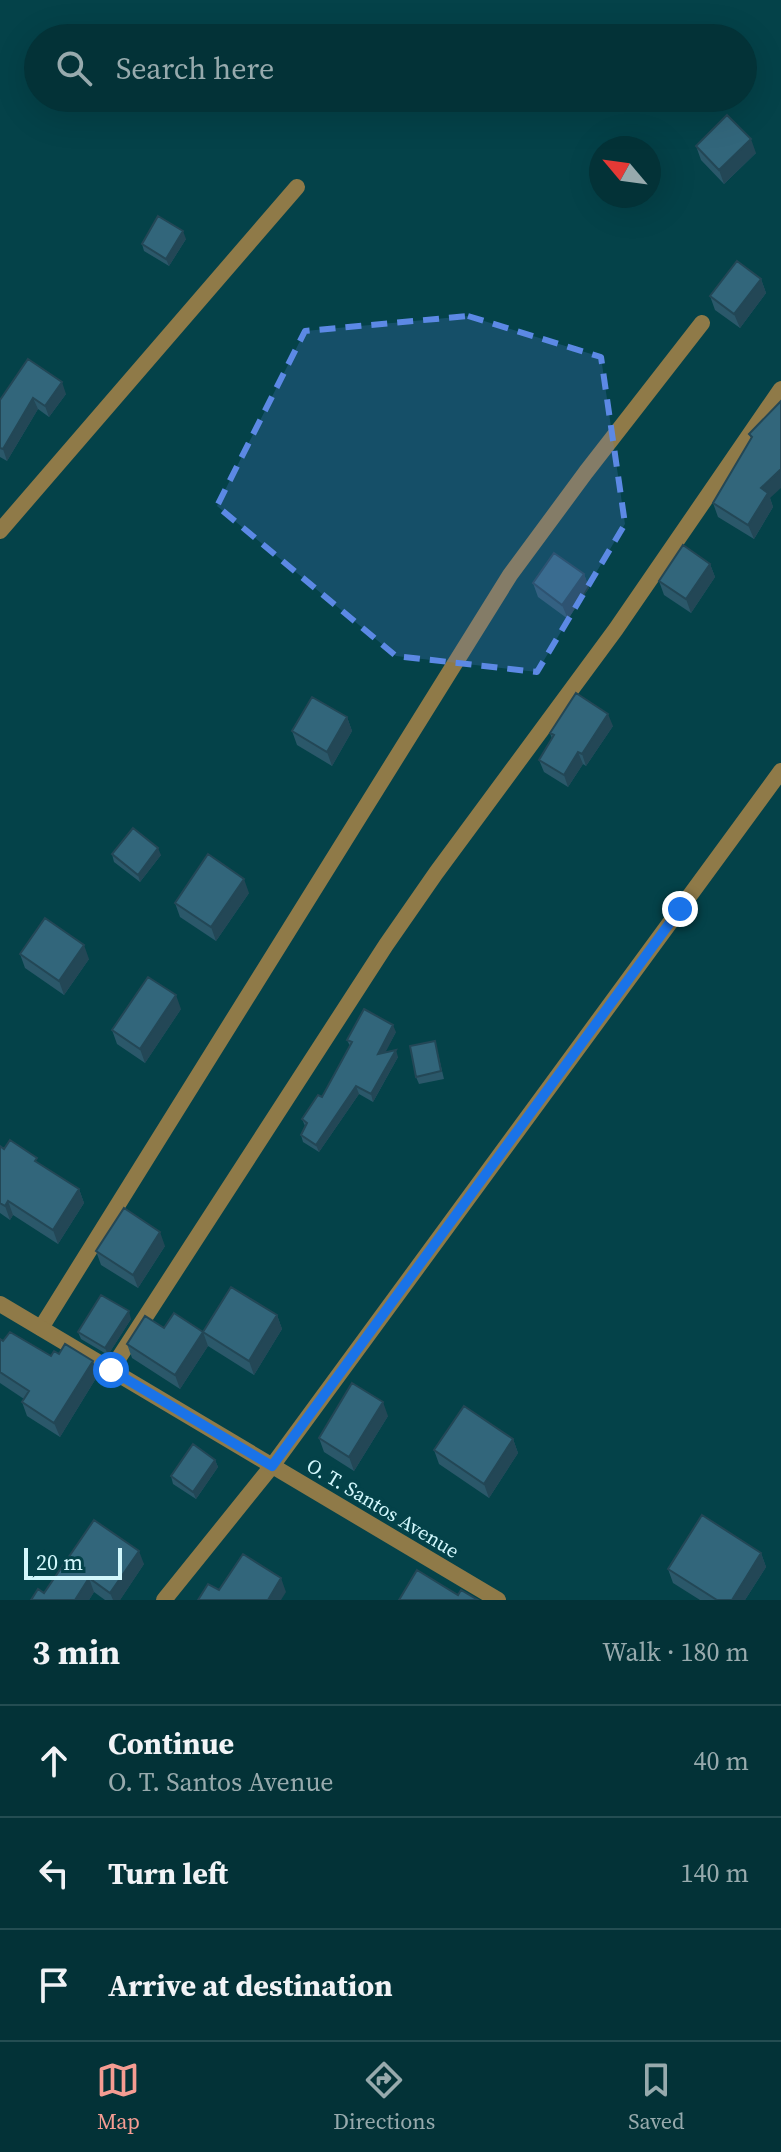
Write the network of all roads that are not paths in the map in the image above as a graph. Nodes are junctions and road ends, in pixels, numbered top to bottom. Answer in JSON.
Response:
{"nodes":[{"id":1,"x":297,"y":187,"type":"dead end"},
{"id":2,"x":702,"y":323,"type":"dead end"},
{"id":3,"x":781,"y":389,"type":"edge"},
{"id":4,"x":0,"y":531,"type":"edge"},
{"id":5,"x":781,"y":771,"type":"edge"},
{"id":6,"x":0,"y":1304,"type":"edge"},
{"id":7,"x":41,"y":1328,"type":"junction"},
{"id":8,"x":111,"y":1370,"type":"junction"},
{"id":9,"x":272,"y":1466,"type":"junction"},
{"id":10,"x":164,"y":1600,"type":"edge"},
{"id":11,"x":498,"y":1600,"type":"edge"}],
"edges":[{"from":1,"to":4,"type":"street"},
{"from":2,"to":7,"type":"street"},
{"from":3,"to":8,"type":"street"},
{"from":5,"to":9,"type":"street"},
{"from":6,"to":7,"type":"street","name":"O. T. Santos Avenue"},
{"from":7,"to":8,"type":"street","name":"O. T. Santos Avenue"},
{"from":8,"to":9,"type":"street","name":"O. T. Santos Avenue"},
{"from":9,"to":10,"type":"street"},
{"from":9,"to":11,"type":"street","name":"O. T. Santos Avenue"}]}
